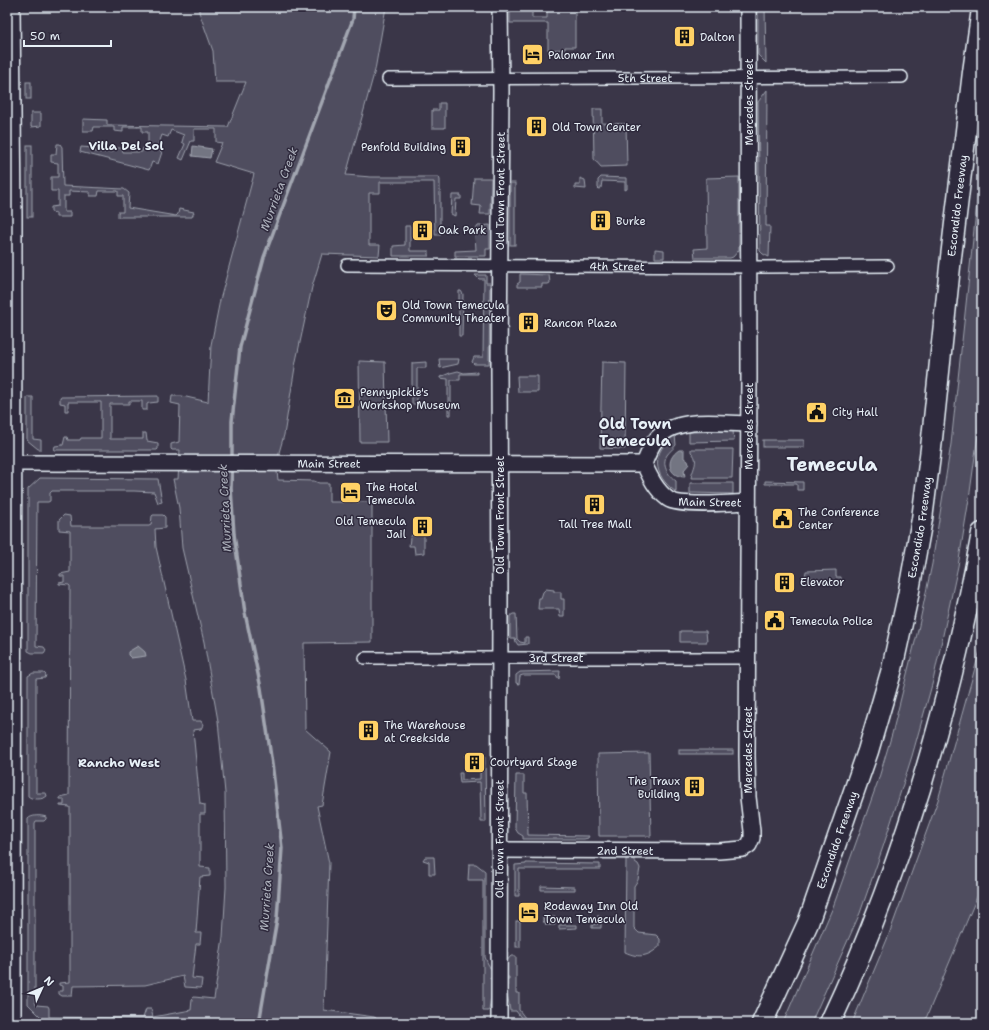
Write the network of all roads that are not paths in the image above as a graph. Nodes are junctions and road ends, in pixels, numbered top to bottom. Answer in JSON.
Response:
{"nodes":[{"id":1,"x":12,"y":7,"type":"edge"},
{"id":2,"x":500,"y":7,"type":"edge"},
{"id":3,"x":748,"y":7,"type":"edge"},
{"id":4,"x":982,"y":9,"type":"edge"},
{"id":5,"x":749,"y":78,"type":"junction"},
{"id":6,"x":902,"y":78,"type":"dead end"},
{"id":7,"x":388,"y":79,"type":"dead end"},
{"id":8,"x":501,"y":79,"type":"junction"},
{"id":9,"x":347,"y":265,"type":"dead end"},
{"id":10,"x":500,"y":266,"type":"junction"},
{"id":11,"x":888,"y":266,"type":"dead end"},
{"id":12,"x":749,"y":267,"type":"junction"},
{"id":13,"x":749,"y":424,"type":"junction"},
{"id":14,"x":14,"y":463,"type":"junction"},
{"id":15,"x":499,"y":463,"type":"junction"},
{"id":16,"x":644,"y":464,"type":"junction"},
{"id":17,"x":748,"y":502,"type":"junction"},
{"id":18,"x":982,"y":533,"type":"edge"},
{"id":19,"x":365,"y":658,"type":"dead end"},
{"id":20,"x":500,"y":658,"type":"junction"},
{"id":21,"x":747,"y":658,"type":"junction"},
{"id":22,"x":749,"y":845,"type":"joint"},
{"id":23,"x":500,"y":850,"type":"junction"},
{"id":24,"x":10,"y":928,"type":"edge"},
{"id":25,"x":13,"y":1023,"type":"edge"},
{"id":26,"x":499,"y":1023,"type":"edge"},
{"id":27,"x":762,"y":1023,"type":"edge"},
{"id":28,"x":830,"y":1023,"type":"edge"}],
"edges":[{"from":1,"to":14,"type":"street"},
{"from":2,"to":8,"type":"street","name":"Old Town Front Street"},
{"from":3,"to":5,"type":"street","name":"Mercedes Street"},
{"from":4,"to":27,"type":"highway","name":"Escondido Freeway"},
{"from":5,"to":6,"type":"street","name":"5th Street"},
{"from":5,"to":8,"type":"street","name":"5th Street"},
{"from":5,"to":12,"type":"street","name":"Mercedes Street"},
{"from":7,"to":8,"type":"street","name":"5th Street"},
{"from":8,"to":10,"type":"street","name":"Old Town Front Street"},
{"from":9,"to":10,"type":"street","name":"4th Street"},
{"from":10,"to":12,"type":"street","name":"4th Street"},
{"from":10,"to":15,"type":"street","name":"Old Town Front Street"},
{"from":11,"to":12,"type":"street","name":"4th Street"},
{"from":12,"to":13,"type":"street","name":"Mercedes Street"},
{"from":13,"to":16,"type":"street"},
{"from":13,"to":17,"type":"street","name":"Mercedes Street"},
{"from":14,"to":15,"type":"street","name":"Main Street"},
{"from":14,"to":24,"type":"street"},
{"from":15,"to":16,"type":"street","name":"Main Street"},
{"from":15,"to":20,"type":"street","name":"Old Town Front Street"},
{"from":16,"to":17,"type":"street","name":"Main Street"},
{"from":17,"to":21,"type":"street","name":"Mercedes Street"},
{"from":18,"to":28,"type":"highway"},
{"from":19,"to":20,"type":"street","name":"3rd Street"},
{"from":20,"to":21,"type":"street","name":"3rd Street"},
{"from":20,"to":23,"type":"street","name":"Old Town Front Street"},
{"from":21,"to":22,"type":"street","name":"Mercedes Street"},
{"from":22,"to":23,"type":"street","name":"2nd Street"},
{"from":23,"to":26,"type":"street","name":"Old Town Front Street"},
{"from":24,"to":25,"type":"street"}]}
